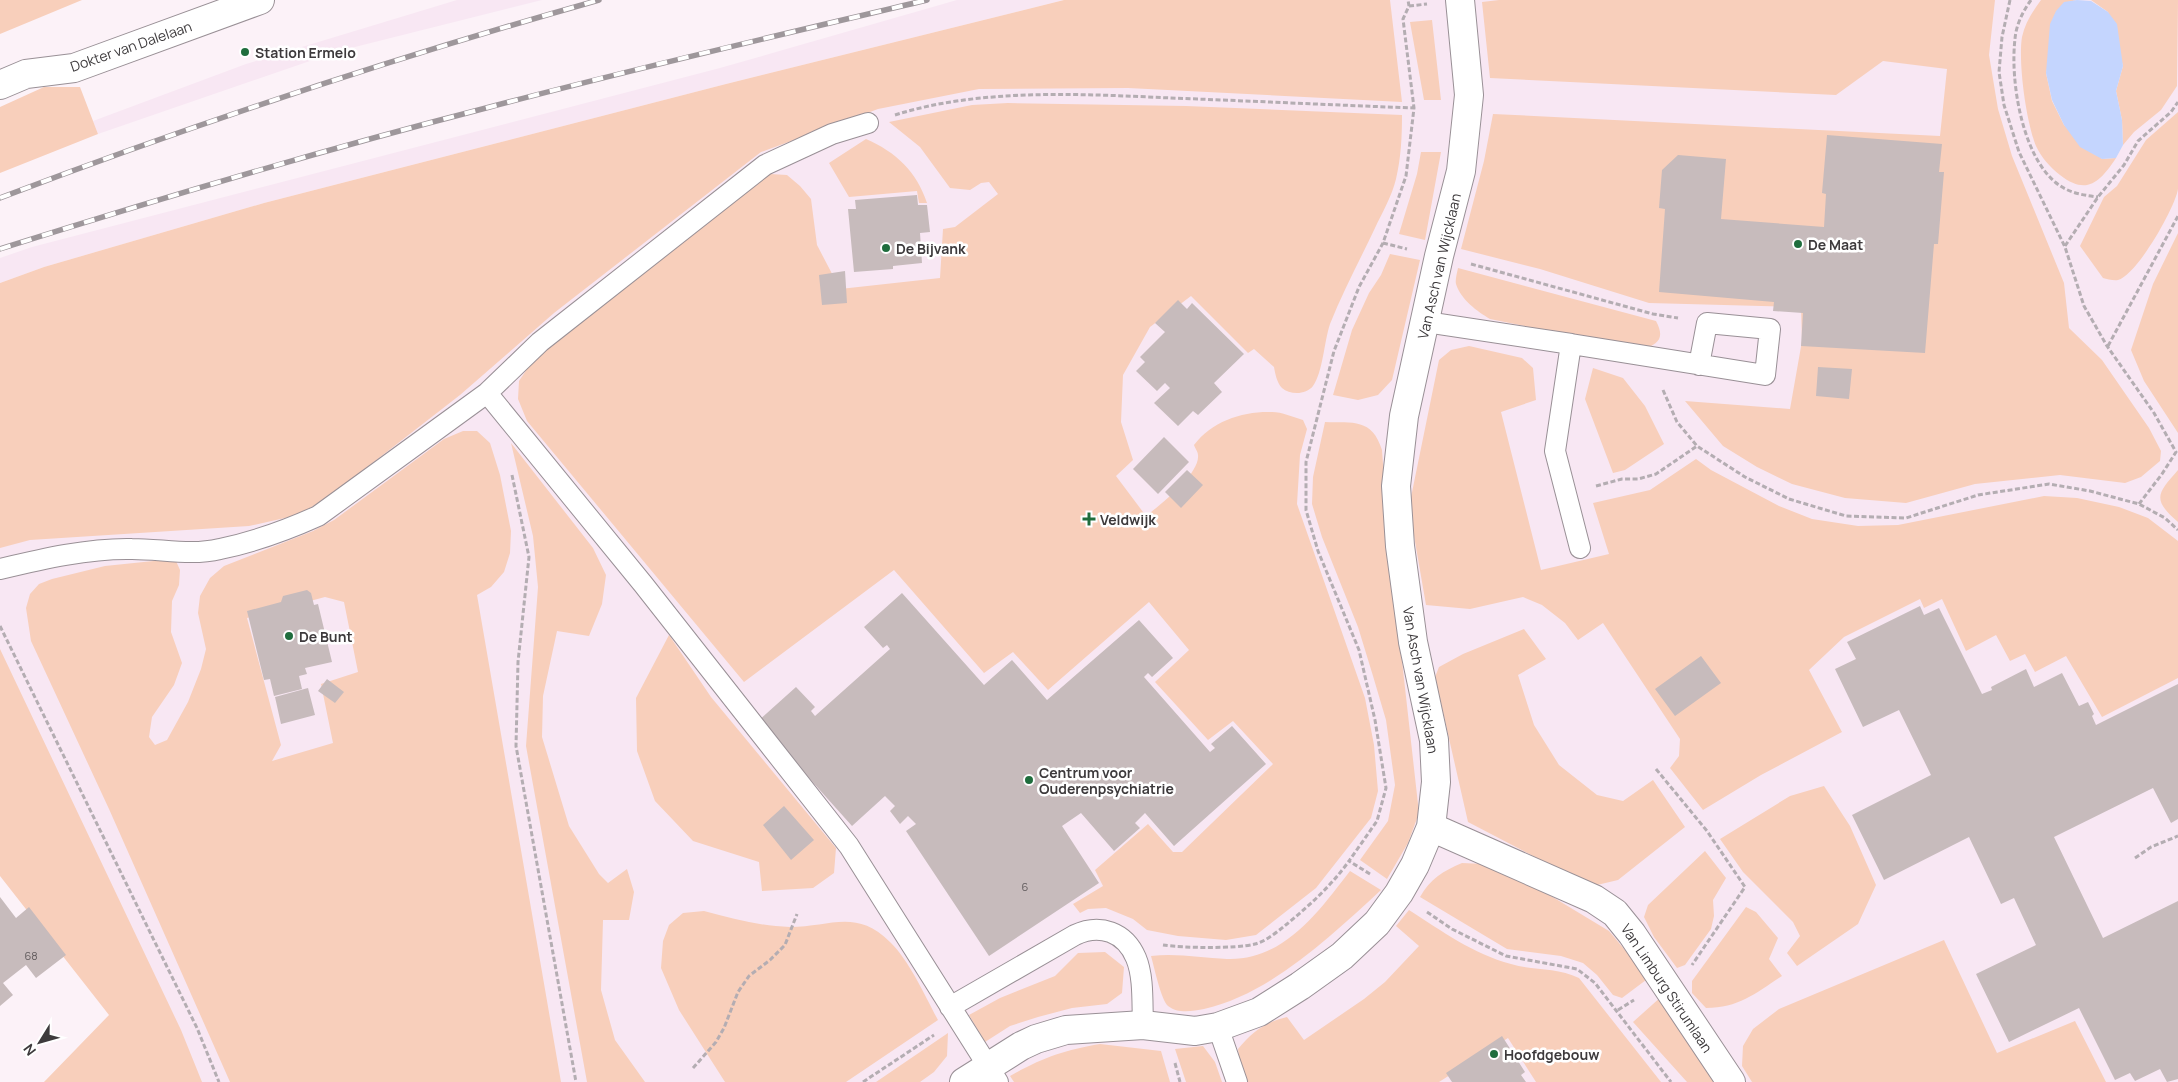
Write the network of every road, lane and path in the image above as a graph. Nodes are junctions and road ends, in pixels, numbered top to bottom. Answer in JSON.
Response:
{"nodes":[{"id":1,"x":260,"y":0,"type":"edge"},
{"id":2,"x":1460,"y":0,"type":"edge"},
{"id":3,"x":2010,"y":0,"type":"edge"},
{"id":4,"x":2031,"y":0,"type":"edge"},
{"id":5,"x":0,"y":85,"type":"edge"},
{"id":6,"x":2178,"y":102,"type":"edge"},
{"id":7,"x":1414,"y":108,"type":"dead end"},
{"id":8,"x":868,"y":123,"type":"joint"},
{"id":9,"x":2098,"y":197,"type":"junction"},
{"id":10,"x":2178,"y":216,"type":"edge"},
{"id":11,"x":1383,"y":243,"type":"dead end"},
{"id":12,"x":2065,"y":247,"type":"junction"},
{"id":13,"x":1440,"y":256,"type":"junction"},
{"id":14,"x":1426,"y":322,"type":"junction"},
{"id":15,"x":1707,"y":323,"type":"junction"},
{"id":16,"x":1570,"y":344,"type":"junction"},
{"id":17,"x":2108,"y":346,"type":"junction"},
{"id":18,"x":1648,"y":358,"type":"junction"},
{"id":19,"x":1699,"y":365,"type":"junction"},
{"id":20,"x":487,"y":393,"type":"junction"},
{"id":21,"x":1697,"y":446,"type":"junction"},
{"id":22,"x":510,"y":467,"type":"dead end"},
{"id":23,"x":1567,"y":496,"type":"junction"},
{"id":24,"x":2139,"y":504,"type":"junction"},
{"id":25,"x":2178,"y":530,"type":"edge"},
{"id":26,"x":1580,"y":548,"type":"dead end"},
{"id":27,"x":0,"y":569,"type":"edge"},
{"id":28,"x":0,"y":626,"type":"edge"},
{"id":29,"x":1656,"y":769,"type":"dead end"},
{"id":30,"x":1431,"y":827,"type":"junction"},
{"id":31,"x":2178,"y":836,"type":"edge"},
{"id":32,"x":2135,"y":858,"type":"dead end"},
{"id":33,"x":1349,"y":861,"type":"dead end"},
{"id":34,"x":1399,"y":892,"type":"junction"},
{"id":35,"x":797,"y":914,"type":"dead end"},
{"id":36,"x":1125,"y":940,"type":"junction"},
{"id":37,"x":1663,"y":981,"type":"junction"},
{"id":38,"x":1618,"y":1010,"type":"junction"},
{"id":39,"x":953,"y":1013,"type":"junction"},
{"id":40,"x":1143,"y":1025,"type":"junction"},
{"id":41,"x":1218,"y":1027,"type":"junction"},
{"id":42,"x":693,"y":1068,"type":"dead end"},
{"id":43,"x":993,"y":1074,"type":"edge"},
{"id":44,"x":219,"y":1082,"type":"edge"},
{"id":45,"x":576,"y":1082,"type":"edge"},
{"id":46,"x":863,"y":1082,"type":"edge"},
{"id":47,"x":964,"y":1082,"type":"edge"},
{"id":48,"x":1237,"y":1082,"type":"edge"},
{"id":49,"x":1671,"y":1082,"type":"edge"},
{"id":50,"x":1731,"y":1082,"type":"edge"}],
"edges":[{"from":1,"to":5,"type":"street","name":"Dokter van Dalelaan"},
{"from":2,"to":13,"type":"street","name":"Van Asch van Wijcklaan"},
{"from":3,"to":12,"type":"path"},
{"from":4,"to":9,"type":"path"},
{"from":6,"to":9,"type":"path"},
{"from":7,"to":8,"type":"path"},
{"from":8,"to":20,"type":"lane"},
{"from":9,"to":12,"type":"path"},
{"from":10,"to":17,"type":"path"},
{"from":11,"to":13,"type":"path"},
{"from":12,"to":17,"type":"path"},
{"from":13,"to":14,"type":"street","name":"Van Asch van Wijcklaan"},
{"from":13,"to":15,"type":"path"},
{"from":14,"to":16,"type":"lane"},
{"from":14,"to":30,"type":"street","name":"Van Asch van Wijcklaan"},
{"from":15,"to":19,"type":"lane"},
{"from":15,"to":19,"type":"lane"},
{"from":16,"to":18,"type":"lane"},
{"from":16,"to":23,"type":"lane"},
{"from":17,"to":24,"type":"path"},
{"from":18,"to":19,"type":"lane"},
{"from":18,"to":21,"type":"path"},
{"from":20,"to":27,"type":"lane"},
{"from":20,"to":39,"type":"lane"},
{"from":21,"to":23,"type":"path"},
{"from":21,"to":24,"type":"path"},
{"from":22,"to":45,"type":"path"},
{"from":23,"to":26,"type":"lane"},
{"from":24,"to":25,"type":"path"},
{"from":28,"to":44,"type":"path"},
{"from":29,"to":37,"type":"path"},
{"from":30,"to":34,"type":"street","name":"Van Asch van Wijcklaan"},
{"from":30,"to":37,"type":"street","name":"Van Limburg Stirumlaan"},
{"from":31,"to":32,"type":"path"},
{"from":33,"to":36,"type":"path"},
{"from":34,"to":38,"type":"path"},
{"from":34,"to":41,"type":"street","name":"Van Asch van Wijcklaan"},
{"from":35,"to":42,"type":"path"},
{"from":36,"to":39,"type":"lane"},
{"from":36,"to":40,"type":"lane"},
{"from":37,"to":38,"type":"path"},
{"from":37,"to":50,"type":"street","name":"Van Limburg Stirumlaan"},
{"from":38,"to":49,"type":"path"},
{"from":39,"to":43,"type":"lane"},
{"from":39,"to":46,"type":"path"},
{"from":40,"to":41,"type":"street","name":"Van Asch van Wijcklaan"},
{"from":40,"to":43,"type":"street","name":"Van Asch van Wijcklaan"},
{"from":41,"to":48,"type":"lane"},
{"from":43,"to":47,"type":"street","name":"Van Asch van Wijcklaan"}]}
